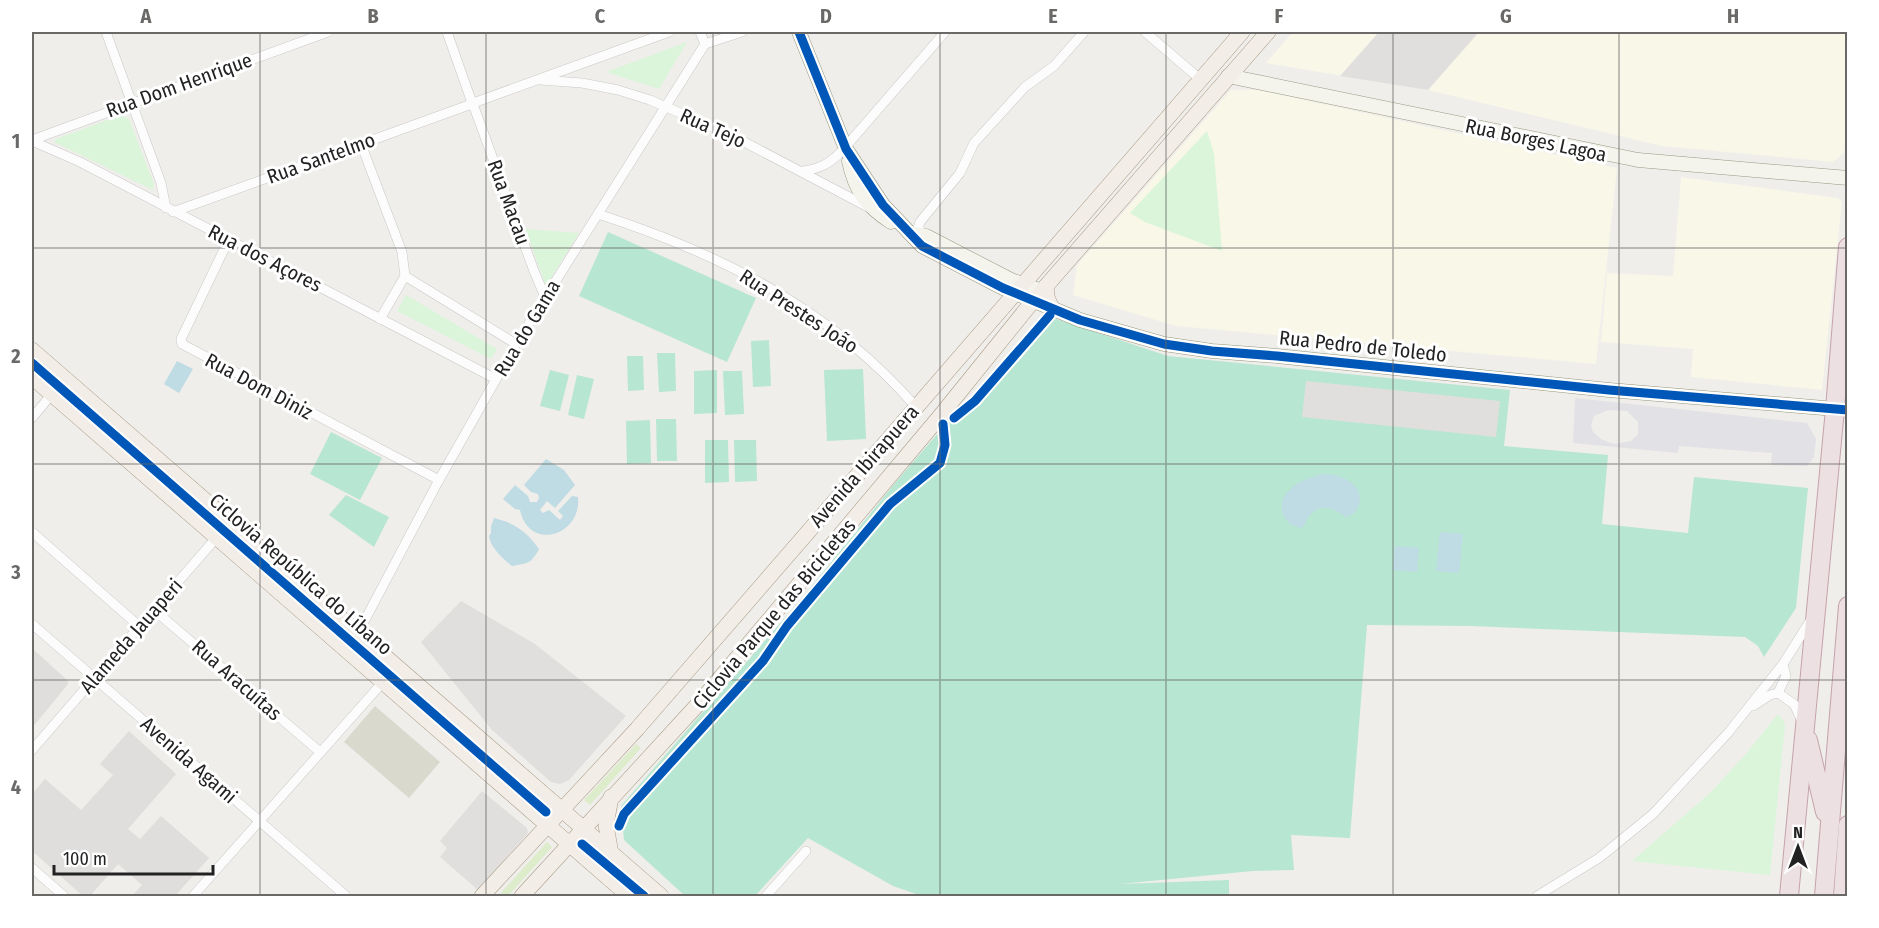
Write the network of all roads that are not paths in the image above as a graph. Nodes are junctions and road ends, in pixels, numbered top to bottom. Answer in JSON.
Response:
{"nodes":[{"id":1,"x":106,"y":32,"type":"edge"},
{"id":2,"x":327,"y":32,"type":"edge"},
{"id":3,"x":447,"y":32,"type":"edge"},
{"id":4,"x":669,"y":32,"type":"edge"},
{"id":5,"x":700,"y":32,"type":"edge"},
{"id":6,"x":742,"y":32,"type":"edge"},
{"id":7,"x":799,"y":32,"type":"edge"},
{"id":8,"x":945,"y":32,"type":"edge"},
{"id":9,"x":1084,"y":32,"type":"edge"},
{"id":10,"x":1145,"y":32,"type":"edge"},
{"id":11,"x":1242,"y":32,"type":"edge"},
{"id":12,"x":1268,"y":32,"type":"edge"},
{"id":13,"x":705,"y":44,"type":"junction"},
{"id":14,"x":1229,"y":46,"type":"junction"},
{"id":15,"x":1228,"y":76,"type":"junction"},
{"id":16,"x":1200,"y":79,"type":"junction"},
{"id":17,"x":540,"y":80,"type":"junction"},
{"id":18,"x":132,"y":102,"type":"junction"},
{"id":19,"x":473,"y":103,"type":"junction"},
{"id":20,"x":665,"y":107,"type":"junction"},
{"id":21,"x":32,"y":140,"type":"edge"},
{"id":22,"x":361,"y":144,"type":"junction"},
{"id":23,"x":846,"y":150,"type":"junction"},
{"id":24,"x":803,"y":171,"type":"junction"},
{"id":25,"x":1848,"y":178,"type":"edge"},
{"id":26,"x":879,"y":208,"type":"junction"},
{"id":27,"x":170,"y":210,"type":"junction"},
{"id":28,"x":597,"y":214,"type":"junction"},
{"id":29,"x":920,"y":222,"type":"junction"},
{"id":30,"x":911,"y":234,"type":"junction"},
{"id":31,"x":926,"y":236,"type":"junction"},
{"id":32,"x":229,"y":239,"type":"junction"},
{"id":33,"x":1848,"y":247,"type":"edge"},
{"id":34,"x":405,"y":276,"type":"junction"},
{"id":35,"x":1019,"y":288,"type":"junction"},
{"id":36,"x":1040,"y":292,"type":"junction"},
{"id":37,"x":545,"y":297,"type":"junction"},
{"id":38,"x":1052,"y":309,"type":"joint"},
{"id":39,"x":380,"y":319,"type":"junction"},
{"id":40,"x":516,"y":344,"type":"junction"},
{"id":41,"x":32,"y":350,"type":"edge"},
{"id":42,"x":32,"y":377,"type":"edge"},
{"id":43,"x":496,"y":379,"type":"junction"},
{"id":44,"x":51,"y":395,"type":"junction"},
{"id":45,"x":916,"y":407,"type":"junction"},
{"id":46,"x":1842,"y":410,"type":"edge"},
{"id":47,"x":32,"y":418,"type":"edge"},
{"id":48,"x":439,"y":480,"type":"junction"},
{"id":49,"x":230,"y":522,"type":"junction"},
{"id":50,"x":32,"y":532,"type":"edge"},
{"id":51,"x":216,"y":537,"type":"junction"},
{"id":52,"x":1848,"y":606,"type":"edge"},
{"id":53,"x":153,"y":609,"type":"junction"},
{"id":54,"x":1815,"y":613,"type":"junction"},
{"id":55,"x":32,"y":624,"type":"edge"},
{"id":56,"x":139,"y":626,"type":"junction"},
{"id":57,"x":358,"y":633,"type":"junction"},
{"id":58,"x":1783,"y":664,"type":"junction"},
{"id":59,"x":1774,"y":675,"type":"junction"},
{"id":60,"x":94,"y":678,"type":"junction"},
{"id":61,"x":383,"y":682,"type":"junction"},
{"id":62,"x":1778,"y":693,"type":"junction"},
{"id":63,"x":428,"y":695,"type":"junction"},
{"id":64,"x":1742,"y":715,"type":"junction"},
{"id":65,"x":1804,"y":726,"type":"junction"},
{"id":66,"x":32,"y":750,"type":"edge"},
{"id":67,"x":320,"y":752,"type":"junction"},
{"id":68,"x":611,"y":797,"type":"junction"},
{"id":69,"x":561,"y":810,"type":"junction"},
{"id":70,"x":259,"y":821,"type":"junction"},
{"id":71,"x":1848,"y":825,"type":"edge"},
{"id":72,"x":547,"y":826,"type":"junction"},
{"id":73,"x":583,"y":829,"type":"junction"},
{"id":74,"x":1829,"y":830,"type":"junction"},
{"id":75,"x":569,"y":845,"type":"junction"},
{"id":76,"x":806,"y":851,"type":"dead end"},
{"id":77,"x":611,"y":854,"type":"junction"},
{"id":78,"x":32,"y":868,"type":"edge"},
{"id":79,"x":64,"y":897,"type":"edge"},
{"id":80,"x":193,"y":897,"type":"edge"},
{"id":81,"x":346,"y":897,"type":"edge"},
{"id":82,"x":482,"y":897,"type":"edge"},
{"id":83,"x":522,"y":897,"type":"edge"},
{"id":84,"x":629,"y":897,"type":"edge"},
{"id":85,"x":661,"y":897,"type":"edge"},
{"id":86,"x":766,"y":897,"type":"edge"},
{"id":87,"x":1537,"y":897,"type":"edge"},
{"id":88,"x":1789,"y":897,"type":"edge"},
{"id":89,"x":1824,"y":897,"type":"edge"},
{"id":90,"x":1843,"y":897,"type":"edge"}],
"edges":[{"from":1,"to":18,"type":"street"},
{"from":2,"to":18,"type":"street","name":"Rua Dom Henrique"},
{"from":3,"to":19,"type":"street","name":"Rua Macau"},
{"from":4,"to":17,"type":"street","name":"Rua Santelmo"},
{"from":5,"to":13,"type":"street"},
{"from":6,"to":13,"type":"street"},
{"from":7,"to":23,"type":"street"},
{"from":8,"to":23,"type":"street"},
{"from":9,"to":29,"type":"street"},
{"from":10,"to":16,"type":"street"},
{"from":11,"to":14,"type":"main road","name":"Avenida Ibirapuera"},
{"from":12,"to":15,"type":"main road","name":"Avenida Ibirapuera"},
{"from":13,"to":20,"type":"street","name":"Rua do Gama"},
{"from":14,"to":15,"type":"main road"},
{"from":14,"to":16,"type":"main road","name":"Avenida Ibirapuera"},
{"from":15,"to":25,"type":"street","name":"Rua Borges Lagoa"},
{"from":15,"to":36,"type":"main road","name":"Avenida Ibirapuera"},
{"from":16,"to":35,"type":"main road","name":"Avenida Ibirapuera"},
{"from":17,"to":19,"type":"street","name":"Rua Santelmo"},
{"from":17,"to":20,"type":"street","name":"Rua Tejo"},
{"from":18,"to":21,"type":"street","name":"Rua Dom Henrique"},
{"from":18,"to":27,"type":"street"},
{"from":19,"to":22,"type":"street","name":"Rua Santelmo"},
{"from":19,"to":37,"type":"street","name":"Rua Macau"},
{"from":20,"to":24,"type":"street","name":"Rua Tejo"},
{"from":20,"to":28,"type":"street","name":"Rua do Gama"},
{"from":21,"to":27,"type":"street","name":"Rua dos Açores"},
{"from":22,"to":27,"type":"street","name":"Rua Santelmo"},
{"from":22,"to":34,"type":"street"},
{"from":23,"to":24,"type":"street"},
{"from":23,"to":26,"type":"street"},
{"from":24,"to":26,"type":"street","name":"Rua Tejo"},
{"from":26,"to":29,"type":"street","name":"Rua Tejo"},
{"from":26,"to":30,"type":"street"},
{"from":27,"to":32,"type":"street","name":"Rua dos Açores"},
{"from":28,"to":37,"type":"street","name":"Rua do Gama"},
{"from":28,"to":45,"type":"street","name":"Rua Prestes João"},
{"from":29,"to":31,"type":"street"},
{"from":30,"to":31,"type":"street"},
{"from":30,"to":35,"type":"street"},
{"from":31,"to":35,"type":"street"},
{"from":32,"to":39,"type":"street","name":"Rua dos Açores"},
{"from":32,"to":48,"type":"street","name":"Rua Dom Diniz"},
{"from":33,"to":46,"type":"highway"},
{"from":34,"to":39,"type":"street"},
{"from":34,"to":40,"type":"street"},
{"from":35,"to":36,"type":"street"},
{"from":35,"to":45,"type":"main road","name":"Avenida Ibirapuera"},
{"from":36,"to":38,"type":"main road"},
{"from":36,"to":68,"type":"main road","name":"Avenida Ibirapuera"},
{"from":37,"to":40,"type":"street","name":"Rua do Gama"},
{"from":38,"to":46,"type":"street","name":"Rua Pedro de Toledo"},
{"from":39,"to":43,"type":"street","name":"Rua dos Açores"},
{"from":40,"to":43,"type":"street","name":"Rua do Gama"},
{"from":41,"to":49,"type":"main road"},
{"from":42,"to":44,"type":"main road"},
{"from":43,"to":48,"type":"street","name":"Rua do Gama"},
{"from":44,"to":47,"type":"street"},
{"from":44,"to":51,"type":"main road"},
{"from":45,"to":69,"type":"main road","name":"Avenida Ibirapuera"},
{"from":46,"to":54,"type":"highway"},
{"from":48,"to":57,"type":"street","name":"Rua do Gama"},
{"from":49,"to":51,"type":"street","name":"Alameda Jauaperi"},
{"from":49,"to":57,"type":"main road"},
{"from":50,"to":56,"type":"street"},
{"from":51,"to":53,"type":"street","name":"Alameda Jauaperi"},
{"from":51,"to":61,"type":"main road"},
{"from":52,"to":74,"type":"highway"},
{"from":53,"to":56,"type":"street","name":"Alameda Jauaperi"},
{"from":53,"to":67,"type":"street","name":"Rua Aracuítas"},
{"from":54,"to":58,"type":"street"},
{"from":54,"to":65,"type":"highway"},
{"from":55,"to":60,"type":"street","name":"Avenida Agami"},
{"from":56,"to":60,"type":"street","name":"Alameda Jauaperi"},
{"from":57,"to":63,"type":"main road"},
{"from":58,"to":59,"type":"street"},
{"from":58,"to":62,"type":"street"},
{"from":59,"to":62,"type":"street"},
{"from":59,"to":64,"type":"street"},
{"from":60,"to":66,"type":"street","name":"Alameda Jauaperi"},
{"from":60,"to":70,"type":"street","name":"Avenida Agami"},
{"from":61,"to":63,"type":"main road"},
{"from":61,"to":67,"type":"street"},
{"from":61,"to":72,"type":"main road"},
{"from":62,"to":64,"type":"street"},
{"from":62,"to":65,"type":"street"},
{"from":63,"to":69,"type":"main road"},
{"from":64,"to":87,"type":"street"},
{"from":65,"to":74,"type":"highway"},
{"from":65,"to":88,"type":"highway"},
{"from":67,"to":70,"type":"street"},
{"from":68,"to":73,"type":"main road","name":"Avenida Ibirapuera"},
{"from":68,"to":77,"type":"main road"},
{"from":69,"to":72,"type":"main road","name":"Avenida Ibirapuera"},
{"from":69,"to":73,"type":"main road"},
{"from":70,"to":80,"type":"street"},
{"from":70,"to":81,"type":"street","name":"Avenida Agami"},
{"from":71,"to":90,"type":"highway"},
{"from":72,"to":75,"type":"main road"},
{"from":72,"to":82,"type":"main road","name":"Avenida Ibirapuera"},
{"from":73,"to":75,"type":"main road","name":"Avenida Ibirapuera"},
{"from":73,"to":77,"type":"main road"},
{"from":74,"to":89,"type":"highway"},
{"from":75,"to":83,"type":"main road","name":"Avenida Ibirapuera"},
{"from":75,"to":84,"type":"main road"},
{"from":76,"to":86,"type":"street"},
{"from":77,"to":85,"type":"main road"},
{"from":78,"to":79,"type":"street"}]}
